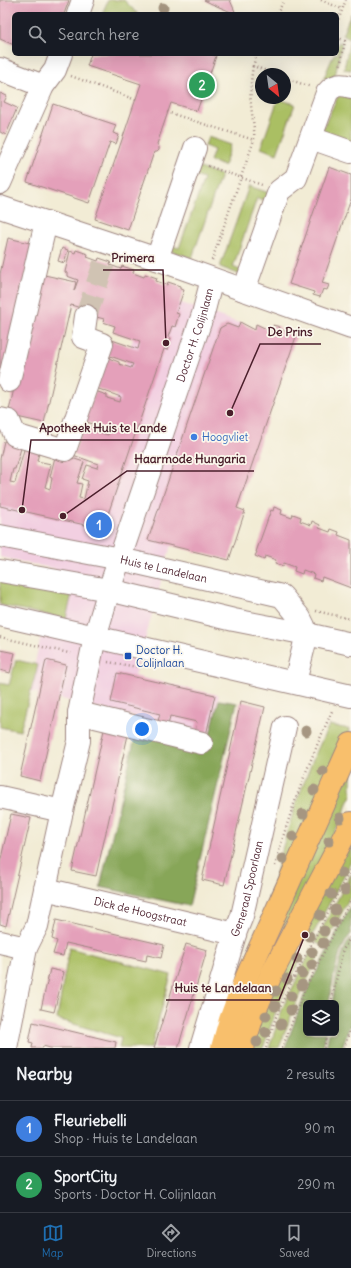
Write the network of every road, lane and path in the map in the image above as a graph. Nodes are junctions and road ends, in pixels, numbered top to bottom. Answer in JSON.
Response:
{"nodes":[{"id":1,"x":84,"y":0,"type":"edge"},
{"id":2,"x":284,"y":0,"type":"edge"},
{"id":3,"x":321,"y":0,"type":"edge"},
{"id":4,"x":346,"y":0,"type":"edge"},
{"id":5,"x":342,"y":9,"type":"junction"},
{"id":6,"x":79,"y":12,"type":"edge"},
{"id":7,"x":278,"y":12,"type":"edge"},
{"id":8,"x":339,"y":17,"type":"edge"},
{"id":9,"x":339,"y":38,"type":"edge"},
{"id":10,"x":256,"y":56,"type":"edge"},
{"id":11,"x":253,"y":66,"type":"junction"},
{"id":12,"x":258,"y":68,"type":"edge"},
{"id":13,"x":0,"y":69,"type":"edge"},
{"id":14,"x":53,"y":70,"type":"edge"},
{"id":15,"x":291,"y":79,"type":"edge"},
{"id":16,"x":339,"y":88,"type":"edge"},
{"id":17,"x":136,"y":100,"type":"dead end"},
{"id":18,"x":167,"y":112,"type":"dead end"},
{"id":19,"x":311,"y":138,"type":"junction"},
{"id":20,"x":254,"y":140,"type":"junction"},
{"id":21,"x":351,"y":152,"type":"edge"},
{"id":22,"x":193,"y":154,"type":"joint"},
{"id":23,"x":241,"y":178,"type":"junction"},
{"id":24,"x":0,"y":183,"type":"edge"},
{"id":25,"x":279,"y":191,"type":"junction"},
{"id":26,"x":0,"y":207,"type":"edge"},
{"id":27,"x":46,"y":222,"type":"junction"},
{"id":28,"x":156,"y":259,"type":"junction"},
{"id":29,"x":212,"y":279,"type":"junction"},
{"id":30,"x":244,"y":290,"type":"junction"},
{"id":31,"x":86,"y":316,"type":"tunnel mouth"},
{"id":32,"x":351,"y":328,"type":"edge"},
{"id":33,"x":9,"y":381,"type":"dead end"},
{"id":34,"x":0,"y":419,"type":"edge"},
{"id":35,"x":0,"y":536,"type":"edge"},
{"id":36,"x":120,"y":559,"type":"junction"},
{"id":37,"x":0,"y":571,"type":"edge"},
{"id":38,"x":109,"y":590,"type":"junction"},
{"id":39,"x":0,"y":615,"type":"edge"},
{"id":40,"x":307,"y":634,"type":"junction"},
{"id":41,"x":95,"y":637,"type":"junction"},
{"id":42,"x":351,"y":644,"type":"edge"},
{"id":43,"x":295,"y":682,"type":"junction"},
{"id":44,"x":351,"y":696,"type":"edge"},
{"id":45,"x":333,"y":710,"type":"dead end"},
{"id":46,"x":79,"y":713,"type":"junction"},
{"id":47,"x":329,"y":719,"type":"dead end"},
{"id":48,"x":285,"y":727,"type":"dead end"},
{"id":49,"x":202,"y":743,"type":"dead end"},
{"id":50,"x":351,"y":744,"type":"edge"},
{"id":51,"x":0,"y":797,"type":"edge"},
{"id":52,"x":62,"y":811,"type":"junction"},
{"id":53,"x":351,"y":823,"type":"edge"},
{"id":54,"x":351,"y":868,"type":"edge"},
{"id":55,"x":45,"y":889,"type":"junction"},
{"id":56,"x":351,"y":900,"type":"edge"},
{"id":57,"x":235,"y":934,"type":"junction"},
{"id":58,"x":351,"y":936,"type":"edge"},
{"id":59,"x":0,"y":942,"type":"edge"},
{"id":60,"x":26,"y":948,"type":"junction"},
{"id":61,"x":331,"y":1000,"type":"edge"},
{"id":62,"x":351,"y":1028,"type":"edge"},
{"id":63,"x":326,"y":1036,"type":"edge"},
{"id":64,"x":6,"y":1048,"type":"edge"},
{"id":65,"x":201,"y":1048,"type":"edge"},
{"id":66,"x":222,"y":1048,"type":"edge"},
{"id":67,"x":243,"y":1048,"type":"edge"},
{"id":68,"x":266,"y":1048,"type":"edge"},
{"id":69,"x":282,"y":1048,"type":"edge"},
{"id":70,"x":324,"y":1048,"type":"edge"},
{"id":71,"x":344,"y":1048,"type":"edge"}],
"edges":[{"from":1,"to":6,"type":"street"},
{"from":2,"to":7,"type":"path"},
{"from":3,"to":5,"type":"path"},
{"from":4,"to":5,"type":"path"},
{"from":5,"to":8,"type":"path"},
{"from":9,"to":16,"type":"path"},
{"from":10,"to":11,"type":"path"},
{"from":11,"to":12,"type":"path"},
{"from":11,"to":20,"type":"path"},
{"from":13,"to":14,"type":"street"},
{"from":14,"to":17,"type":"path"},
{"from":14,"to":24,"type":"street"},
{"from":15,"to":16,"type":"path"},
{"from":16,"to":19,"type":"street"},
{"from":18,"to":20,"type":"path"},
{"from":19,"to":21,"type":"street"},
{"from":19,"to":25,"type":"street"},
{"from":20,"to":23,"type":"path"},
{"from":22,"to":23,"type":"path"},
{"from":22,"to":28,"type":"street"},
{"from":23,"to":25,"type":"path"},
{"from":23,"to":29,"type":"path"},
{"from":25,"to":30,"type":"street"},
{"from":26,"to":27,"type":"street"},
{"from":27,"to":28,"type":"street"},
{"from":27,"to":33,"type":"street"},
{"from":28,"to":29,"type":"street"},
{"from":29,"to":30,"type":"street","name":"Doctor H. Colijnlaan"},
{"from":29,"to":36,"type":"street","name":"Doctor H. Colijnlaan"},
{"from":30,"to":32,"type":"street","name":"Doctor H. Colijnlaan"},
{"from":31,"to":34,"type":"street"},
{"from":35,"to":36,"type":"street","name":"Huis te Landelaan"},
{"from":36,"to":38,"type":"street","name":"Doctor H. Colijnlaan"},
{"from":36,"to":40,"type":"street","name":"Huis te Landelaan"},
{"from":37,"to":38,"type":"street"},
{"from":38,"to":40,"type":"street"},
{"from":38,"to":41,"type":"street","name":"Doctor H. Colijnlaan"},
{"from":39,"to":41,"type":"street"},
{"from":40,"to":42,"type":"street"},
{"from":40,"to":43,"type":"street"},
{"from":41,"to":43,"type":"street"},
{"from":41,"to":46,"type":"street","name":"Doctor H. Colijnlaan"},
{"from":43,"to":44,"type":"street"},
{"from":45,"to":47,"type":"path"},
{"from":46,"to":49,"type":"street"},
{"from":46,"to":52,"type":"street","name":"Doctor H. Colijnlaan"},
{"from":48,"to":57,"type":"street","name":"Generaal Spoorlaan"},
{"from":50,"to":66,"type":"main road"},
{"from":51,"to":52,"type":"street"},
{"from":52,"to":55,"type":"street","name":"Doctor H. Colijnlaan"},
{"from":53,"to":67,"type":"main road"},
{"from":54,"to":68,"type":"path"},
{"from":55,"to":57,"type":"street","name":"Dick de Hoogstraat"},
{"from":55,"to":60,"type":"street","name":"Doctor H. Colijnlaan"},
{"from":56,"to":69,"type":"path"},
{"from":57,"to":65,"type":"street","name":"Generaal Spoorlaan"},
{"from":58,"to":61,"type":"path"},
{"from":59,"to":60,"type":"street"},
{"from":60,"to":64,"type":"street","name":"Doctor H. Colijnlaan"},
{"from":62,"to":71,"type":"path"},
{"from":63,"to":70,"type":"path"}]}
